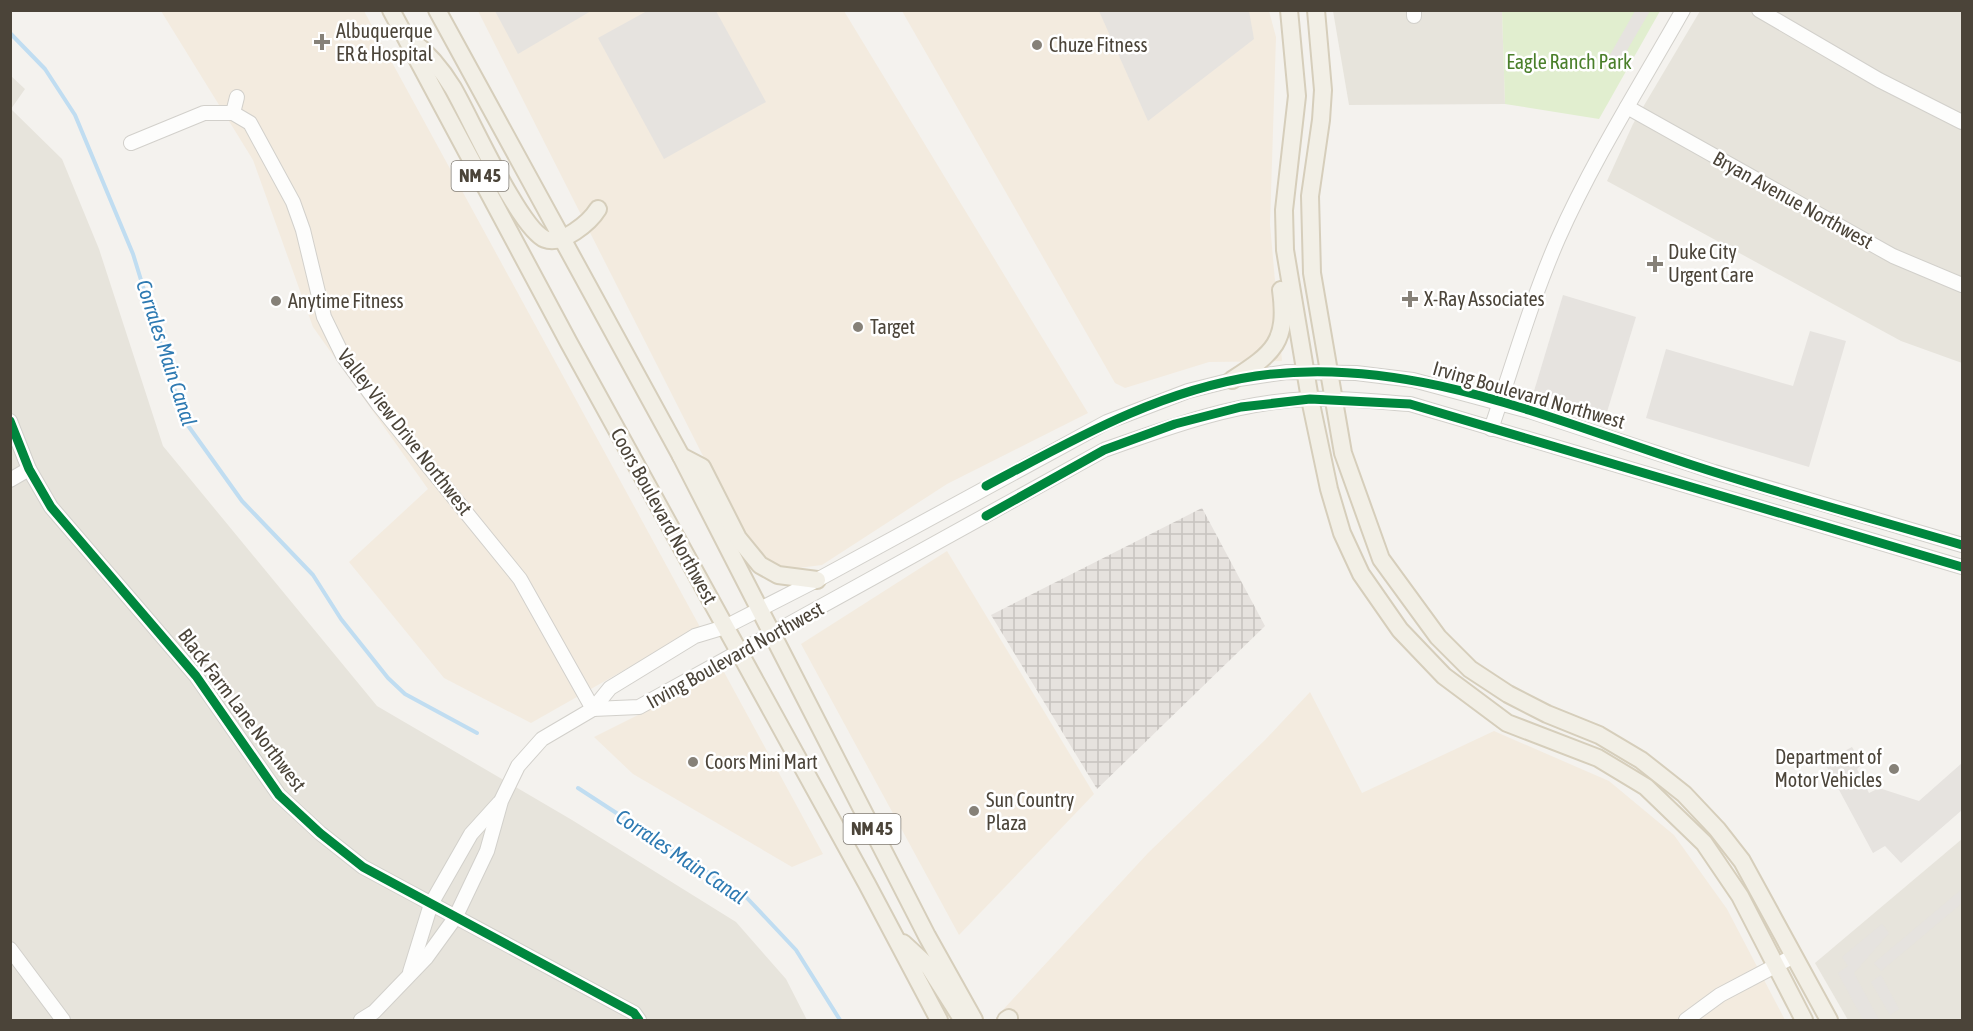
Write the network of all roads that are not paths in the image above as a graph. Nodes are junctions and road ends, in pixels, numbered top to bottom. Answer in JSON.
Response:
{"nodes":[{"id":1,"x":391,"y":10,"type":"edge"},
{"id":2,"x":436,"y":10,"type":"edge"},
{"id":3,"x":1289,"y":10,"type":"edge"},
{"id":4,"x":1316,"y":10,"type":"edge"},
{"id":5,"x":1683,"y":10,"type":"edge"},
{"id":6,"x":1759,"y":10,"type":"edge"},
{"id":7,"x":404,"y":34,"type":"junction"},
{"id":8,"x":237,"y":97,"type":"dead end"},
{"id":9,"x":1628,"y":107,"type":"junction"},
{"id":10,"x":233,"y":113,"type":"junction"},
{"id":11,"x":1962,"y":122,"type":"edge"},
{"id":12,"x":131,"y":143,"type":"dead end"},
{"id":13,"x":1286,"y":184,"type":"junction"},
{"id":14,"x":598,"y":209,"type":"dead end"},
{"id":15,"x":562,"y":238,"type":"junction"},
{"id":16,"x":1962,"y":285,"type":"edge"},
{"id":17,"x":1306,"y":372,"type":"junction"},
{"id":18,"x":1329,"y":372,"type":"junction"},
{"id":19,"x":1232,"y":380,"type":"junction"},
{"id":20,"x":1310,"y":399,"type":"junction"},
{"id":21,"x":1333,"y":399,"type":"junction"},
{"id":22,"x":1500,"y":402,"type":"junction"},
{"id":23,"x":10,"y":420,"type":"edge"},
{"id":24,"x":1491,"y":429,"type":"junction"},
{"id":25,"x":681,"y":456,"type":"junction"},
{"id":26,"x":29,"y":469,"type":"junction"},
{"id":27,"x":10,"y":480,"type":"edge"},
{"id":28,"x":1962,"y":545,"type":"edge"},
{"id":29,"x":1962,"y":567,"type":"edge"},
{"id":30,"x":818,"y":580,"type":"junction"},
{"id":31,"x":760,"y":610,"type":"junction"},
{"id":32,"x":725,"y":627,"type":"junction"},
{"id":33,"x":772,"y":636,"type":"junction"},
{"id":34,"x":741,"y":653,"type":"junction"},
{"id":35,"x":592,"y":709,"type":"junction"},
{"id":36,"x":501,"y":801,"type":"junction"},
{"id":37,"x":431,"y":904,"type":"junction"},
{"id":38,"x":455,"y":918,"type":"junction"},
{"id":39,"x":893,"y":934,"type":"junction"},
{"id":40,"x":10,"y":950,"type":"edge"},
{"id":41,"x":1794,"y":956,"type":"junction"},
{"id":42,"x":1775,"y":966,"type":"junction"},
{"id":43,"x":409,"y":974,"type":"junction"},
{"id":44,"x":63,"y":1020,"type":"edge"},
{"id":45,"x":361,"y":1020,"type":"edge"},
{"id":46,"x":639,"y":1020,"type":"edge"},
{"id":47,"x":939,"y":1020,"type":"edge"},
{"id":48,"x":963,"y":1020,"type":"edge"},
{"id":49,"x":974,"y":1020,"type":"edge"},
{"id":50,"x":1686,"y":1020,"type":"edge"},
{"id":51,"x":1804,"y":1020,"type":"edge"},
{"id":52,"x":1829,"y":1020,"type":"edge"}],
"edges":[{"from":1,"to":7,"type":"main road","name":"Coors Boulevard Northwest","number":"NM 45"},
{"from":2,"to":15,"type":"main road","name":"Coors Boulevard Northwest","number":"NM 45"},
{"from":3,"to":13,"type":"main road"},
{"from":4,"to":18,"type":"main road"},
{"from":5,"to":9,"type":"street"},
{"from":6,"to":11,"type":"street"},
{"from":7,"to":15,"type":"main road"},
{"from":7,"to":32,"type":"main road","name":"Coors Boulevard Northwest","number":"NM 45"},
{"from":8,"to":10,"type":"street"},
{"from":9,"to":16,"type":"street","name":"Bryan Avenue Northwest"},
{"from":9,"to":22,"type":"street"},
{"from":10,"to":12,"type":"street"},
{"from":10,"to":35,"type":"street","name":"Valley View Drive Northwest"},
{"from":13,"to":17,"type":"main road"},
{"from":13,"to":19,"type":"main road"},
{"from":14,"to":15,"type":"main road"},
{"from":15,"to":25,"type":"main road","name":"Coors Boulevard Northwest","number":"NM 45"},
{"from":17,"to":18,"type":"street","name":"Irving Boulevard Northwest"},
{"from":17,"to":19,"type":"street","name":"Irving Boulevard Northwest"},
{"from":17,"to":20,"type":"main road"},
{"from":18,"to":21,"type":"main road"},
{"from":18,"to":22,"type":"street","name":"Irving Boulevard Northwest"},
{"from":19,"to":30,"type":"street","name":"Irving Boulevard Northwest"},
{"from":20,"to":21,"type":"street","name":"Irving Boulevard Northwest"},
{"from":20,"to":33,"type":"street","name":"Irving Boulevard Northwest"},
{"from":20,"to":42,"type":"main road"},
{"from":21,"to":24,"type":"street","name":"Irving Boulevard Northwest"},
{"from":21,"to":41,"type":"main road"},
{"from":22,"to":24,"type":"street"},
{"from":22,"to":28,"type":"street","name":"Irving Boulevard Northwest"},
{"from":23,"to":26,"type":"street","name":"Black Farm Lane Northwest"},
{"from":24,"to":29,"type":"street","name":"Irving Boulevard Northwest"},
{"from":25,"to":30,"type":"main road"},
{"from":25,"to":31,"type":"main road","name":"Coors Boulevard Northwest","number":"NM 45"},
{"from":26,"to":27,"type":"street"},
{"from":26,"to":37,"type":"street","name":"Black Farm Lane Northwest"},
{"from":30,"to":31,"type":"street","name":"Irving Boulevard Northwest"},
{"from":31,"to":32,"type":"street","name":"Irving Boulevard Northwest"},
{"from":31,"to":33,"type":"main road","name":"Coors Boulevard Northwest","number":"NM 45"},
{"from":32,"to":34,"type":"main road","name":"Coors Boulevard Northwest","number":"NM 45"},
{"from":32,"to":35,"type":"street","name":"Irving Boulevard Northwest"},
{"from":33,"to":34,"type":"street","name":"Irving Boulevard Northwest"},
{"from":33,"to":49,"type":"main road","name":"Coors Boulevard Northwest","number":"NM 45"},
{"from":34,"to":35,"type":"street","name":"Irving Boulevard Northwest"},
{"from":34,"to":39,"type":"main road","name":"Coors Boulevard Northwest","number":"NM 45"},
{"from":35,"to":36,"type":"street"},
{"from":36,"to":37,"type":"street"},
{"from":36,"to":38,"type":"street"},
{"from":37,"to":38,"type":"street","name":"Black Farm Lane Northwest"},
{"from":37,"to":43,"type":"street"},
{"from":38,"to":43,"type":"street"},
{"from":38,"to":46,"type":"street","name":"Black Farm Lane Northwest"},
{"from":39,"to":47,"type":"main road","name":"Coors Boulevard Northwest","number":"NM 45"},
{"from":39,"to":48,"type":"main road"},
{"from":40,"to":44,"type":"street"},
{"from":41,"to":42,"type":"street"},
{"from":41,"to":52,"type":"main road"},
{"from":42,"to":50,"type":"street"},
{"from":42,"to":51,"type":"main road"},
{"from":43,"to":45,"type":"street"}]}
